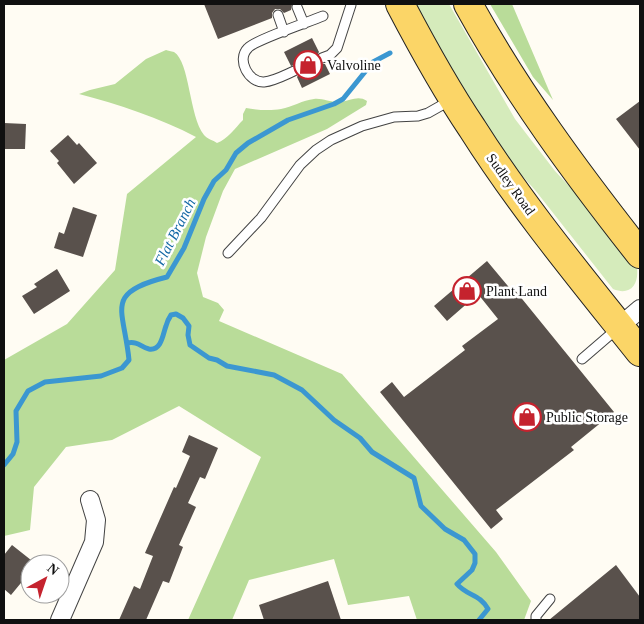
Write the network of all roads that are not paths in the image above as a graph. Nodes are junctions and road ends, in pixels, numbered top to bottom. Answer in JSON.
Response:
{"nodes":[{"id":1,"x":400,"y":4,"type":"edge"},
{"id":2,"x":468,"y":4,"type":"edge"},
{"id":3,"x":351,"y":5,"type":"dead end"},
{"id":4,"x":297,"y":7,"type":"dead end"},
{"id":5,"x":278,"y":15,"type":"dead end"},
{"id":6,"x":323,"y":16,"type":"dead end"},
{"id":7,"x":304,"y":24,"type":"junction"},
{"id":8,"x":284,"y":32,"type":"junction"},
{"id":9,"x":322,"y":58,"type":"dead end"},
{"id":10,"x":294,"y":71,"type":"dead end"},
{"id":11,"x":453,"y":98,"type":"junction"},
{"id":12,"x":228,"y":254,"type":"dead end"},
{"id":13,"x":640,"y":254,"type":"edge"},
{"id":14,"x":630,"y":318,"type":"edge"},
{"id":15,"x":640,"y":352,"type":"edge"},
{"id":16,"x":582,"y":359,"type":"dead end"},
{"id":17,"x":90,"y":500,"type":"dead end"},
{"id":18,"x":550,"y":599,"type":"dead end"},
{"id":19,"x":60,"y":620,"type":"edge"},
{"id":20,"x":536,"y":620,"type":"edge"}],
"edges":[{"from":1,"to":11,"type":"main road","name":"Sudley Road"},
{"from":2,"to":13,"type":"main road"},
{"from":3,"to":9,"type":"lane"},
{"from":4,"to":7,"type":"lane"},
{"from":5,"to":8,"type":"lane"},
{"from":6,"to":7,"type":"lane"},
{"from":7,"to":8,"type":"lane"},
{"from":8,"to":10,"type":"lane"},
{"from":11,"to":12,"type":"lane"},
{"from":11,"to":14,"type":"main road","name":"Sudley Road"},
{"from":14,"to":15,"type":"main road","name":"Sudley Road"},
{"from":14,"to":16,"type":"lane"},
{"from":17,"to":19,"type":"street"},
{"from":18,"to":20,"type":"lane"}]}
